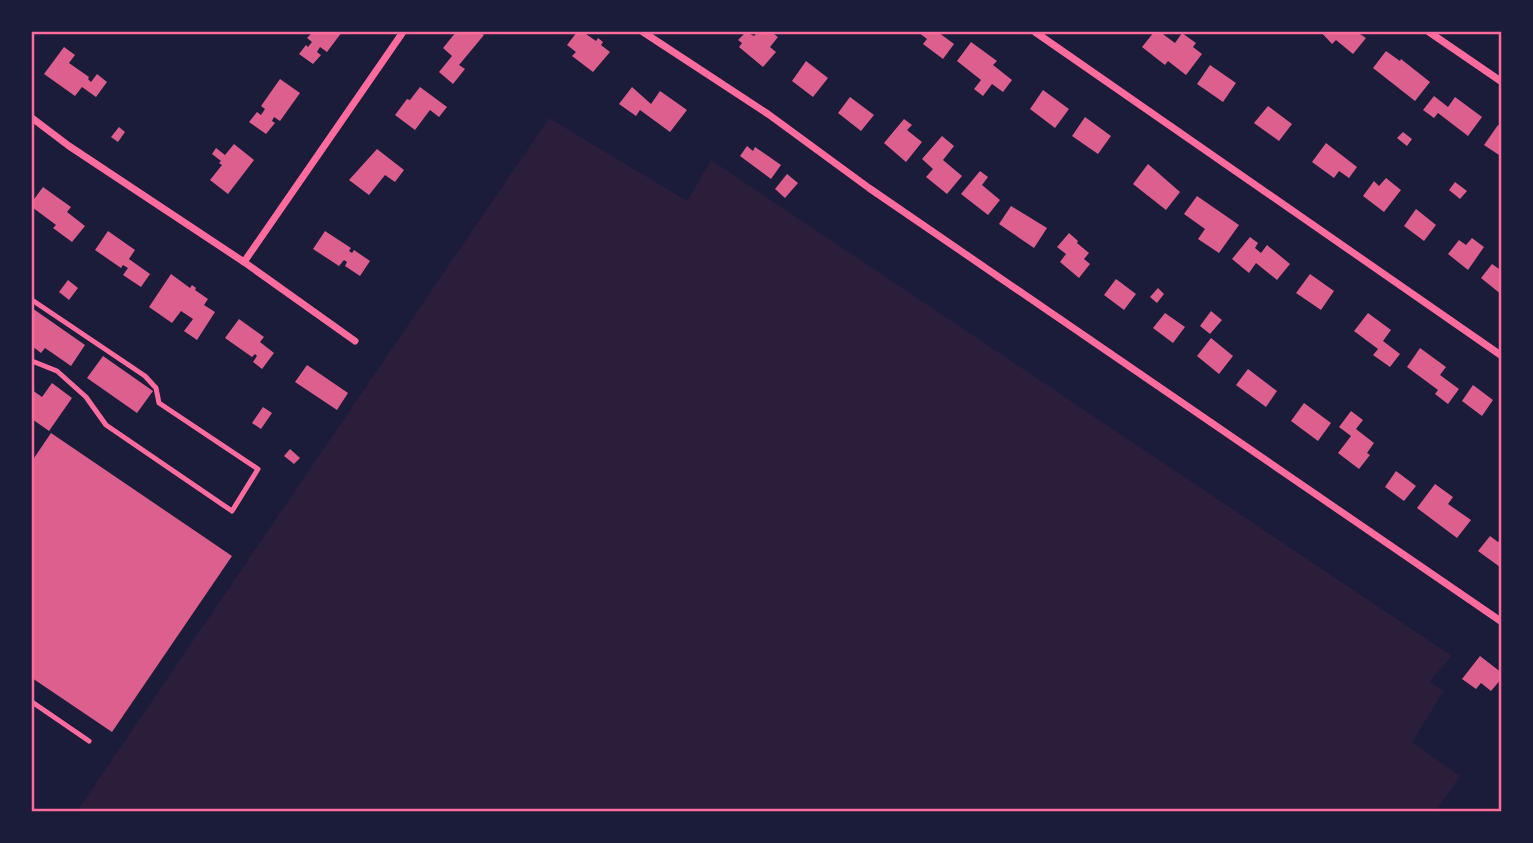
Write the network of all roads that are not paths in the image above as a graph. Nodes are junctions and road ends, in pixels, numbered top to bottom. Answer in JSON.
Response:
{"nodes":[{"id":1,"x":403,"y":32,"type":"edge"},
{"id":2,"x":643,"y":32,"type":"edge"},
{"id":3,"x":1035,"y":32,"type":"edge"},
{"id":4,"x":1429,"y":32,"type":"edge"},
{"id":5,"x":1502,"y":82,"type":"edge"},
{"id":6,"x":32,"y":118,"type":"edge"},
{"id":7,"x":244,"y":262,"type":"junction"},
{"id":8,"x":32,"y":300,"type":"edge"},
{"id":9,"x":355,"y":341,"type":"dead end"},
{"id":10,"x":1502,"y":356,"type":"edge"},
{"id":11,"x":32,"y":361,"type":"edge"},
{"id":12,"x":1502,"y":622,"type":"edge"},
{"id":13,"x":32,"y":702,"type":"edge"},
{"id":14,"x":89,"y":741,"type":"dead end"}],
"edges":[{"from":1,"to":7,"type":"street"},
{"from":2,"to":12,"type":"street"},
{"from":3,"to":10,"type":"street"},
{"from":4,"to":5,"type":"street"},
{"from":6,"to":7,"type":"street"},
{"from":7,"to":9,"type":"street"},
{"from":8,"to":11,"type":"lane"},
{"from":13,"to":14,"type":"lane"}]}
